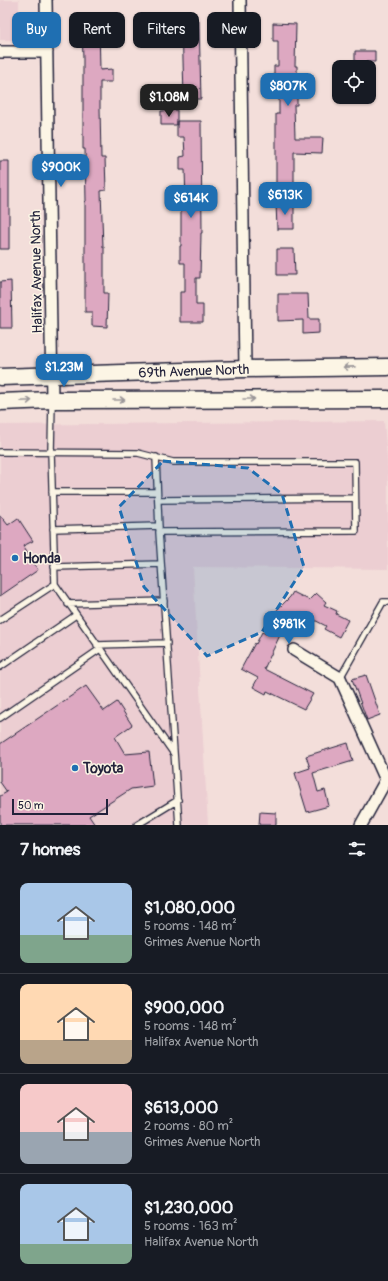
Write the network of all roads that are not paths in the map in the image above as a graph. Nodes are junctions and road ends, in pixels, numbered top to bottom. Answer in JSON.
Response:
{"nodes":[{"id":1,"x":46,"y":0,"type":"edge"},
{"id":2,"x":240,"y":0,"type":"edge"},
{"id":3,"x":0,"y":52,"type":"edge"},
{"id":4,"x":47,"y":52,"type":"junction"},
{"id":5,"x":388,"y":367,"type":"edge"},
{"id":6,"x":245,"y":369,"type":"junction"},
{"id":7,"x":52,"y":375,"type":"junction"},
{"id":8,"x":0,"y":377,"type":"edge"},
{"id":9,"x":388,"y":399,"type":"edge"},
{"id":10,"x":52,"y":400,"type":"junction"},
{"id":11,"x":0,"y":402,"type":"edge"},
{"id":12,"x":0,"y":452,"type":"edge"},
{"id":13,"x":51,"y":452,"type":"junction"},
{"id":14,"x":156,"y":457,"type":"junction"},
{"id":15,"x":52,"y":492,"type":"junction"},
{"id":16,"x":157,"y":492,"type":"junction"},
{"id":17,"x":355,"y":498,"type":"junction"},
{"id":18,"x":158,"y":500,"type":"junction"},
{"id":19,"x":53,"y":529,"type":"junction"},
{"id":20,"x":159,"y":529,"type":"junction"},
{"id":21,"x":161,"y":564,"type":"junction"},
{"id":22,"x":54,"y":567,"type":"junction"},
{"id":23,"x":55,"y":584,"type":"junction"},
{"id":24,"x":164,"y":602,"type":"junction"},
{"id":25,"x":388,"y":602,"type":"edge"},
{"id":26,"x":68,"y":604,"type":"junction"},
{"id":27,"x":76,"y":615,"type":"junction"},
{"id":28,"x":0,"y":620,"type":"edge"},
{"id":29,"x":167,"y":643,"type":"junction"},
{"id":30,"x":99,"y":647,"type":"junction"},
{"id":31,"x":294,"y":650,"type":"dead end"},
{"id":32,"x":0,"y":667,"type":"edge"},
{"id":33,"x":340,"y":678,"type":"junction"},
{"id":34,"x":0,"y":718,"type":"edge"},
{"id":35,"x":174,"y":756,"type":"junction"},
{"id":36,"x":387,"y":780,"type":"edge"},
{"id":37,"x":178,"y":800,"type":"junction"},
{"id":38,"x":137,"y":825,"type":"edge"},
{"id":39,"x":179,"y":825,"type":"edge"},
{"id":40,"x":361,"y":825,"type":"edge"}],
"edges":[{"from":1,"to":4,"type":"street","name":"Halifax Avenue North"},
{"from":2,"to":6,"type":"street"},
{"from":3,"to":4,"type":"street"},
{"from":4,"to":7,"type":"street","name":"Halifax Avenue North"},
{"from":5,"to":6,"type":"street","name":"69th Avenue North","one_way":true},
{"from":6,"to":7,"type":"street","name":"69th Avenue North"},
{"from":7,"to":8,"type":"street","name":"69th Avenue North"},
{"from":7,"to":10,"type":"street","name":"Halifax Avenue North"},
{"from":10,"to":9,"type":"street","name":"69th Avenue North","one_way":true},
{"from":11,"to":10,"type":"street","name":"69th Avenue North","one_way":true},
{"from":10,"to":13,"type":"lane"},
{"from":12,"to":13,"type":"lane"},
{"from":13,"to":14,"type":"lane"},
{"from":13,"to":15,"type":"lane"},
{"from":14,"to":16,"type":"lane"},
{"from":14,"to":17,"type":"lane"},
{"from":15,"to":16,"type":"lane"},
{"from":15,"to":19,"type":"lane"},
{"from":16,"to":18,"type":"lane"},
{"from":17,"to":18,"type":"lane"},
{"from":17,"to":20,"type":"lane"},
{"from":18,"to":20,"type":"lane"},
{"from":19,"to":20,"type":"lane"},
{"from":19,"to":22,"type":"lane"},
{"from":20,"to":21,"type":"lane"},
{"from":21,"to":22,"type":"lane"},
{"from":21,"to":24,"type":"lane"},
{"from":22,"to":23,"type":"lane"},
{"from":23,"to":26,"type":"lane"},
{"from":23,"to":28,"type":"lane"},
{"from":24,"to":26,"type":"lane"},
{"from":24,"to":29,"type":"lane"},
{"from":25,"to":33,"type":"lane"},
{"from":26,"to":27,"type":"lane"},
{"from":27,"to":30,"type":"lane"},
{"from":27,"to":32,"type":"lane"},
{"from":29,"to":30,"type":"lane"},
{"from":29,"to":35,"type":"lane"},
{"from":30,"to":34,"type":"lane"},
{"from":30,"to":35,"type":"lane"},
{"from":31,"to":33,"type":"street"},
{"from":33,"to":36,"type":"street"},
{"from":35,"to":37,"type":"lane"},
{"from":36,"to":40,"type":"street"},
{"from":37,"to":38,"type":"lane"},
{"from":37,"to":39,"type":"lane"}]}
